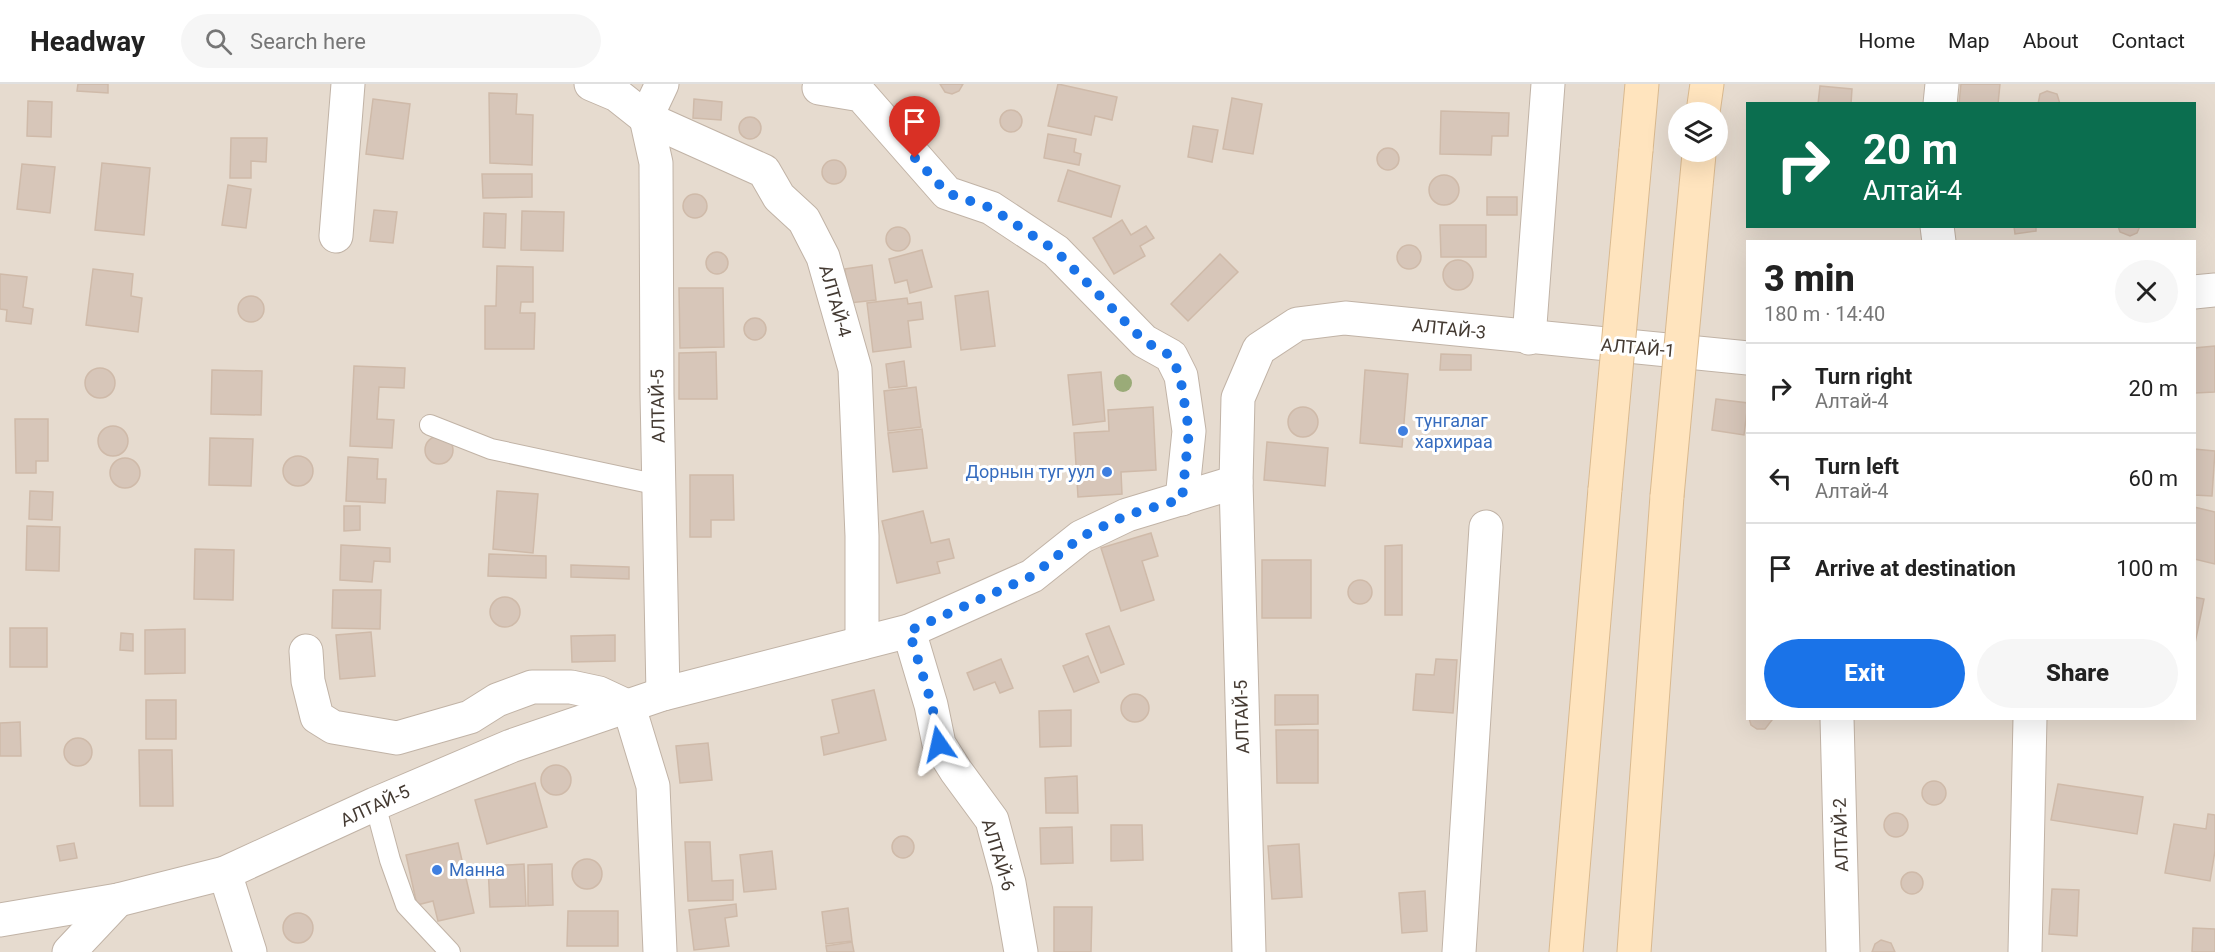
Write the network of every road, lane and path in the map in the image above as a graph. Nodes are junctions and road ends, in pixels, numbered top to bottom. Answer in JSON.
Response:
{"nodes":[{"id":1,"x":348,"y":84,"type":"edge"},
{"id":2,"x":591,"y":84,"type":"edge"},
{"id":3,"x":662,"y":84,"type":"edge"},
{"id":4,"x":1548,"y":84,"type":"edge"},
{"id":5,"x":1642,"y":84,"type":"edge"},
{"id":6,"x":1707,"y":84,"type":"edge"},
{"id":7,"x":1942,"y":84,"type":"edge"},
{"id":8,"x":819,"y":87,"type":"dead end"},
{"id":9,"x":1705,"y":102,"type":"edge"},
{"id":10,"x":1940,"y":102,"type":"edge"},
{"id":11,"x":646,"y":118,"type":"junction"},
{"id":12,"x":1698,"y":162,"type":"edge"},
{"id":13,"x":336,"y":236,"type":"dead end"},
{"id":14,"x":2215,"y":290,"type":"edge"},
{"id":15,"x":2196,"y":292,"type":"edge"},
{"id":16,"x":1529,"y":338,"type":"junction"},
{"id":17,"x":1746,"y":358,"type":"edge"},
{"id":18,"x":430,"y":425,"type":"dead end"},
{"id":19,"x":1236,"y":482,"type":"junction"},
{"id":20,"x":659,"y":485,"type":"junction"},
{"id":21,"x":1182,"y":499,"type":"junction"},
{"id":22,"x":1486,"y":527,"type":"dead end"},
{"id":23,"x":909,"y":631,"type":"junction"},
{"id":24,"x":862,"y":643,"type":"junction"},
{"id":25,"x":306,"y":651,"type":"dead end"},
{"id":26,"x":663,"y":694,"type":"junction"},
{"id":27,"x":629,"y":707,"type":"junction"},
{"id":28,"x":1838,"y":720,"type":"edge"},
{"id":29,"x":2030,"y":720,"type":"edge"},
{"id":30,"x":375,"y":804,"type":"junction"},
{"id":31,"x":225,"y":873,"type":"junction"},
{"id":32,"x":118,"y":900,"type":"junction"},
{"id":33,"x":0,"y":920,"type":"edge"},
{"id":34,"x":69,"y":952,"type":"edge"},
{"id":35,"x":250,"y":952,"type":"edge"},
{"id":36,"x":450,"y":952,"type":"edge"},
{"id":37,"x":660,"y":952,"type":"edge"},
{"id":38,"x":1021,"y":952,"type":"edge"},
{"id":39,"x":1249,"y":952,"type":"edge"},
{"id":40,"x":1460,"y":952,"type":"edge"},
{"id":41,"x":1566,"y":952,"type":"edge"},
{"id":42,"x":1634,"y":952,"type":"edge"},
{"id":43,"x":1843,"y":952,"type":"edge"},
{"id":44,"x":2025,"y":952,"type":"edge"}],
"edges":[{"from":1,"to":13,"type":"street"},
{"from":2,"to":11,"type":"street","name":"АЛТАЙ-4"},
{"from":3,"to":11,"type":"street"},
{"from":4,"to":16,"type":"street"},
{"from":5,"to":41,"type":"main road","bridge":true},
{"from":6,"to":9,"type":"main road"},
{"from":7,"to":10,"type":"street"},
{"from":8,"to":21,"type":"street"},
{"from":11,"to":20,"type":"street","name":"АЛТАЙ-5"},
{"from":11,"to":24,"type":"street","name":"АЛТАЙ-4"},
{"from":12,"to":42,"type":"main road","bridge":true},
{"from":14,"to":15,"type":"street"},
{"from":16,"to":17,"type":"street","name":"АЛТАЙ-1"},
{"from":16,"to":19,"type":"street","name":"АЛТАЙ-3"},
{"from":18,"to":20,"type":"lane"},
{"from":19,"to":21,"type":"street"},
{"from":19,"to":39,"type":"street","name":"АЛТАЙ-5"},
{"from":20,"to":26,"type":"street","name":"АЛТАЙ-5"},
{"from":21,"to":23,"type":"street"},
{"from":22,"to":40,"type":"street"},
{"from":23,"to":24,"type":"street"},
{"from":23,"to":38,"type":"street","name":"АЛТАЙ-6"},
{"from":24,"to":26,"type":"street"},
{"from":25,"to":27,"type":"street"},
{"from":26,"to":27,"type":"street"},
{"from":27,"to":30,"type":"street","name":"АЛТАЙ-5"},
{"from":27,"to":37,"type":"street"},
{"from":28,"to":43,"type":"street","name":"АЛТАЙ-2"},
{"from":29,"to":44,"type":"street"},
{"from":30,"to":31,"type":"street","name":"АЛТАЙ-5"},
{"from":30,"to":36,"type":"lane"},
{"from":31,"to":32,"type":"street","name":"АЛТАЙ-5"},
{"from":31,"to":35,"type":"street"},
{"from":32,"to":33,"type":"street","name":"АЛТАЙ-5"},
{"from":32,"to":34,"type":"street"}]}
